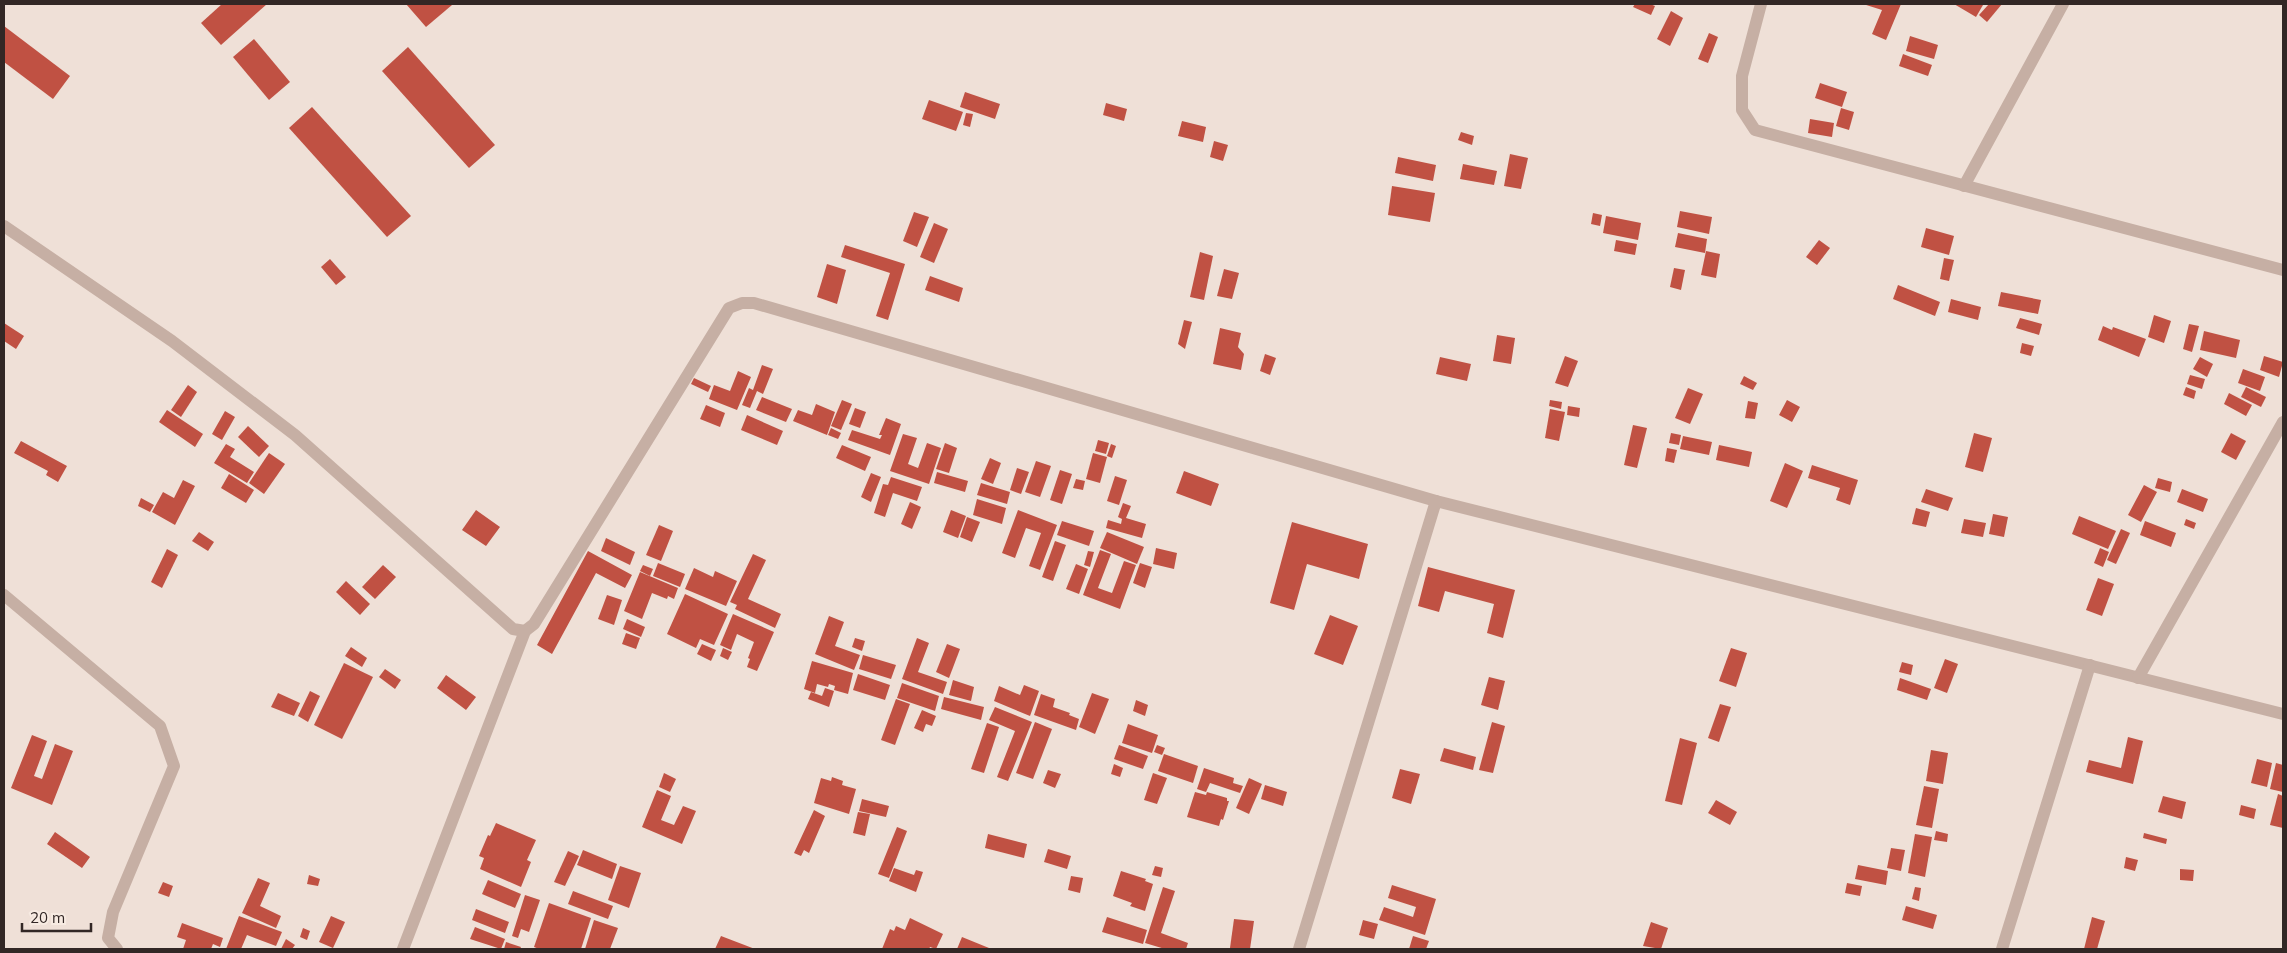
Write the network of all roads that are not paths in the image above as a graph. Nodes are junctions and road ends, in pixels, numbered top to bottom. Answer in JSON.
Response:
{"nodes":[{"id":1,"x":1761,"y":4,"type":"edge"},
{"id":2,"x":2063,"y":4,"type":"edge"},
{"id":3,"x":1964,"y":186,"type":"junction"},
{"id":4,"x":4,"y":226,"type":"edge"},
{"id":5,"x":2283,"y":270,"type":"edge"},
{"id":6,"x":2283,"y":422,"type":"edge"},
{"id":7,"x":1436,"y":501,"type":"junction"},
{"id":8,"x":4,"y":596,"type":"edge"},
{"id":9,"x":525,"y":631,"type":"junction"},
{"id":10,"x":2090,"y":665,"type":"junction"},
{"id":11,"x":2138,"y":678,"type":"junction"},
{"id":12,"x":2283,"y":714,"type":"edge"},
{"id":13,"x":117,"y":949,"type":"edge"},
{"id":14,"x":403,"y":949,"type":"edge"},
{"id":15,"x":1299,"y":949,"type":"edge"},
{"id":16,"x":2002,"y":949,"type":"edge"}],
"edges":[{"from":1,"to":3,"type":"street"},
{"from":2,"to":3,"type":"street"},
{"from":3,"to":5,"type":"street"},
{"from":4,"to":9,"type":"street"},
{"from":6,"to":11,"type":"street"},
{"from":7,"to":9,"type":"street"},
{"from":7,"to":10,"type":"street"},
{"from":7,"to":15,"type":"street"},
{"from":8,"to":13,"type":"street"},
{"from":9,"to":14,"type":"street"},
{"from":10,"to":11,"type":"street"},
{"from":10,"to":16,"type":"street"},
{"from":11,"to":12,"type":"street"}]}
